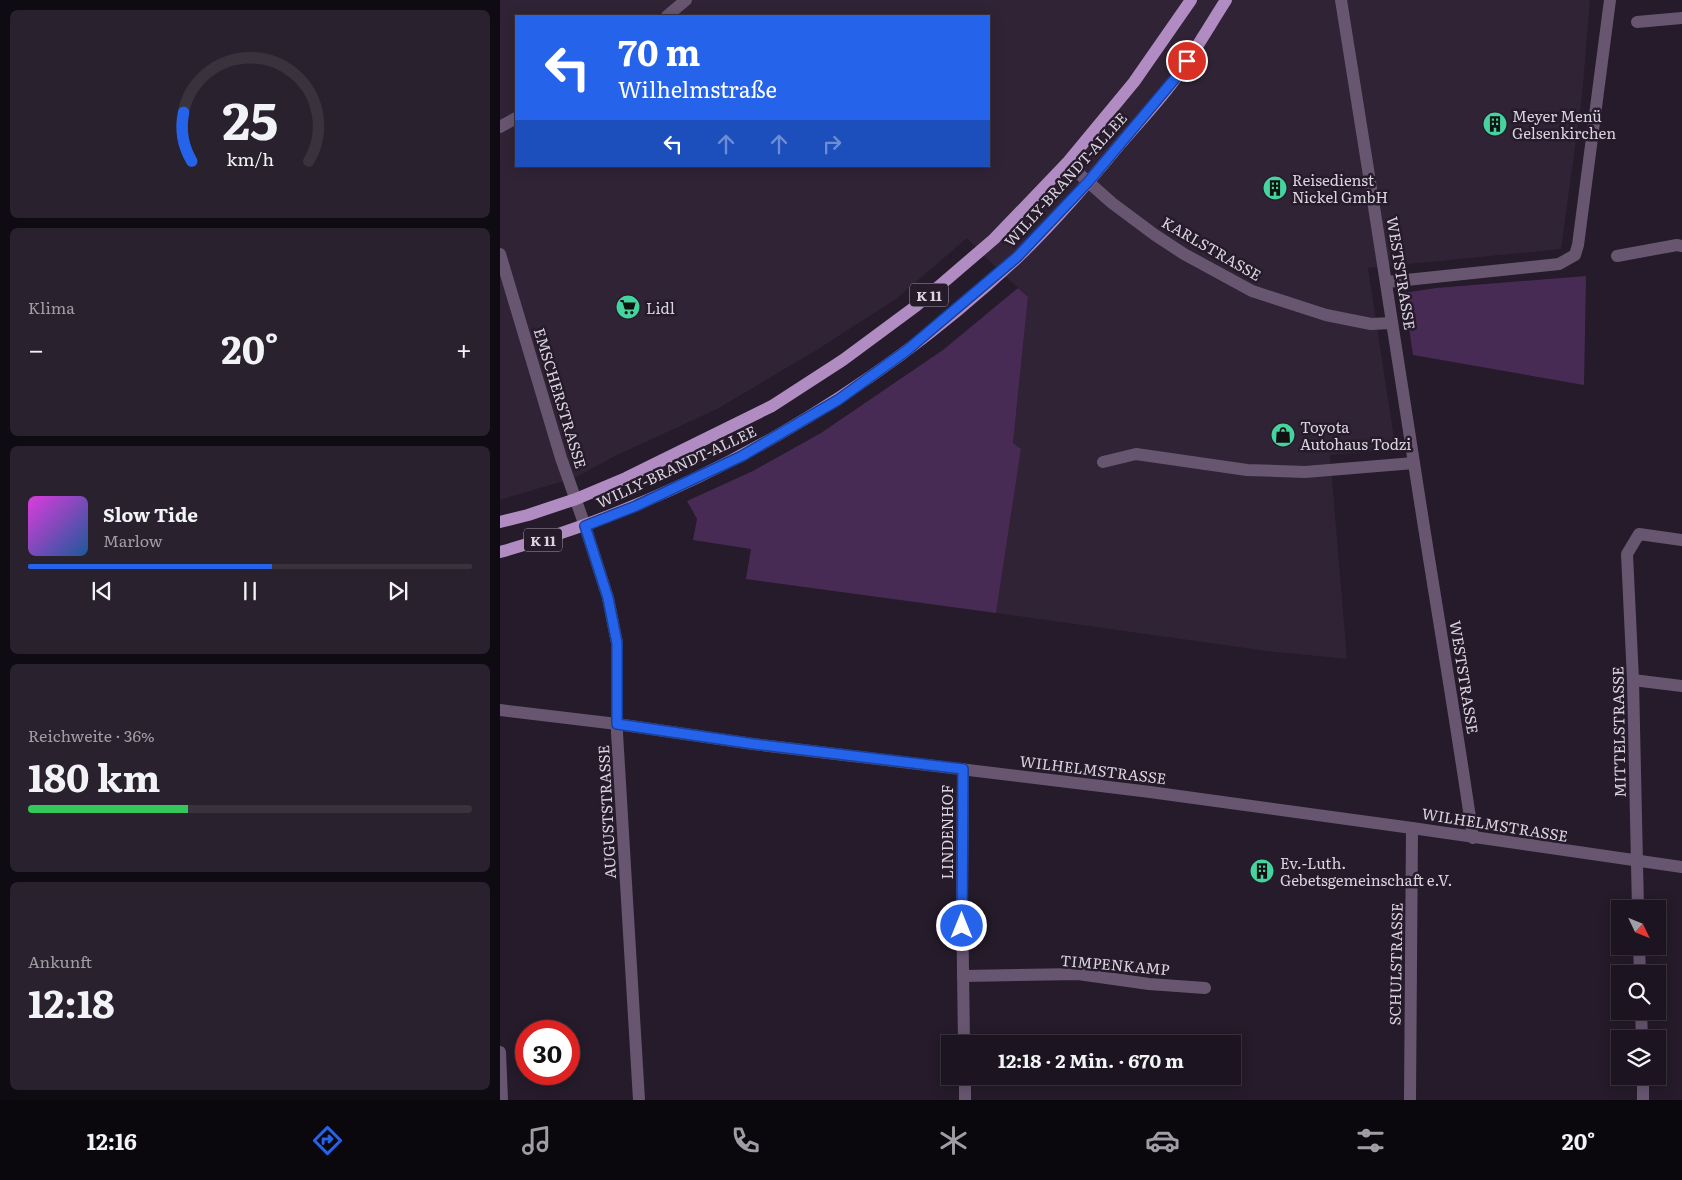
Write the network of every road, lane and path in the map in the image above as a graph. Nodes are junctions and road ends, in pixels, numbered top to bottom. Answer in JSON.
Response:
{"nodes":[{"id":1,"x":686,"y":0,"type":"edge"},
{"id":2,"x":1191,"y":0,"type":"edge"},
{"id":3,"x":1226,"y":0,"type":"edge"},
{"id":4,"x":1341,"y":0,"type":"edge"},
{"id":5,"x":1610,"y":0,"type":"edge"},
{"id":6,"x":668,"y":15,"type":"edge"},
{"id":7,"x":1682,"y":18,"type":"edge"},
{"id":8,"x":1636,"y":22,"type":"dead end"},
{"id":9,"x":515,"y":119,"type":"edge"},
{"id":10,"x":500,"y":127,"type":"edge"},
{"id":11,"x":1067,"y":163,"type":"junction"},
{"id":12,"x":1088,"y":182,"type":"junction"},
{"id":13,"x":1682,"y":246,"type":"edge"},
{"id":14,"x":500,"y":254,"type":"edge"},
{"id":15,"x":1617,"y":256,"type":"dead end"},
{"id":16,"x":504,"y":282,"type":"edge"},
{"id":17,"x":1387,"y":282,"type":"junction"},
{"id":18,"x":1392,"y":323,"type":"junction"},
{"id":19,"x":1103,"y":462,"type":"dead end"},
{"id":20,"x":1414,"y":463,"type":"junction"},
{"id":21,"x":576,"y":499,"type":"junction"},
{"id":22,"x":500,"y":522,"type":"edge"},
{"id":23,"x":585,"y":526,"type":"junction"},
{"id":24,"x":1682,"y":540,"type":"edge"},
{"id":25,"x":500,"y":552,"type":"edge"},
{"id":26,"x":1634,"y":680,"type":"junction"},
{"id":27,"x":1682,"y":686,"type":"edge"},
{"id":28,"x":500,"y":710,"type":"edge"},
{"id":29,"x":617,"y":724,"type":"junction"},
{"id":30,"x":963,"y":769,"type":"junction"},
{"id":31,"x":1412,"y":828,"type":"junction"},
{"id":32,"x":1473,"y":838,"type":"junction"},
{"id":33,"x":1637,"y":861,"type":"junction"},
{"id":34,"x":1682,"y":867,"type":"edge"},
{"id":35,"x":1638,"y":900,"type":"edge"},
{"id":36,"x":963,"y":976,"type":"junction"},
{"id":37,"x":1205,"y":988,"type":"dead end"},
{"id":38,"x":964,"y":1035,"type":"edge"},
{"id":39,"x":500,"y":1052,"type":"edge"},
{"id":40,"x":965,"y":1085,"type":"edge"},
{"id":41,"x":1642,"y":1085,"type":"edge"},
{"id":42,"x":502,"y":1100,"type":"edge"},
{"id":43,"x":639,"y":1100,"type":"edge"},
{"id":44,"x":965,"y":1100,"type":"edge"},
{"id":45,"x":1410,"y":1100,"type":"edge"},
{"id":46,"x":1643,"y":1100,"type":"edge"}],
"edges":[{"from":1,"to":6,"type":"street"},
{"from":2,"to":11,"type":"main road","name":"WILLY-BRANDT-ALLEE","number":"K 11"},
{"from":3,"to":12,"type":"main road","name":"WILLY-BRANDT-ALLEE","number":"K 11"},
{"from":4,"to":17,"type":"street","name":"WESTSTRASSE"},
{"from":5,"to":17,"type":"street"},
{"from":7,"to":8,"type":"street"},
{"from":9,"to":10,"type":"street"},
{"from":11,"to":12,"type":"street","name":"KARLSTRASSE"},
{"from":11,"to":21,"type":"main road","name":"WILLY-BRANDT-ALLEE","number":"K 11"},
{"from":12,"to":18,"type":"street","name":"KARLSTRASSE"},
{"from":12,"to":23,"type":"main road","name":"WILLY-BRANDT-ALLEE","number":"K 11"},
{"from":13,"to":15,"type":"street"},
{"from":14,"to":16,"type":"street","name":"EMSCHERSTRASSE"},
{"from":16,"to":21,"type":"street","name":"EMSCHERSTRASSE"},
{"from":17,"to":18,"type":"street","name":"WESTSTRASSE"},
{"from":18,"to":20,"type":"street","name":"WESTSTRASSE"},
{"from":19,"to":20,"type":"street"},
{"from":20,"to":32,"type":"street","name":"WESTSTRASSE"},
{"from":21,"to":22,"type":"main road","name":"WILLY-BRANDT-ALLEE","number":"K 11"},
{"from":21,"to":23,"type":"street","name":"EMSCHERSTRASSE"},
{"from":23,"to":25,"type":"main road","name":"WILLY-BRANDT-ALLEE","number":"K 11"},
{"from":23,"to":29,"type":"street","name":"AUGUSTSTRASSE"},
{"from":24,"to":26,"type":"street","name":"MITTELSTRASSE"},
{"from":26,"to":27,"type":"street"},
{"from":26,"to":33,"type":"street","name":"MITTELSTRASSE"},
{"from":28,"to":29,"type":"street","name":"WILHELMSTRASSE"},
{"from":29,"to":30,"type":"street","name":"WILHELMSTRASSE"},
{"from":29,"to":43,"type":"street","name":"AUGUSTSTRASSE"},
{"from":30,"to":31,"type":"street","name":"WILHELMSTRASSE"},
{"from":30,"to":36,"type":"street","name":"LINDENHOF"},
{"from":31,"to":32,"type":"street","name":"WILHELMSTRASSE"},
{"from":31,"to":45,"type":"street","name":"SCHULSTRASSE"},
{"from":32,"to":33,"type":"street","name":"WILHELMSTRASSE"},
{"from":33,"to":34,"type":"street","name":"WILHELMSTRASSE"},
{"from":33,"to":35,"type":"street","name":"MITTELSTRASSE"},
{"from":36,"to":37,"type":"street","name":"TIMPENKAMP"},
{"from":36,"to":38,"type":"street","name":"LINDENHOF"},
{"from":39,"to":42,"type":"street"},
{"from":40,"to":44,"type":"street"},
{"from":41,"to":46,"type":"street"}]}
